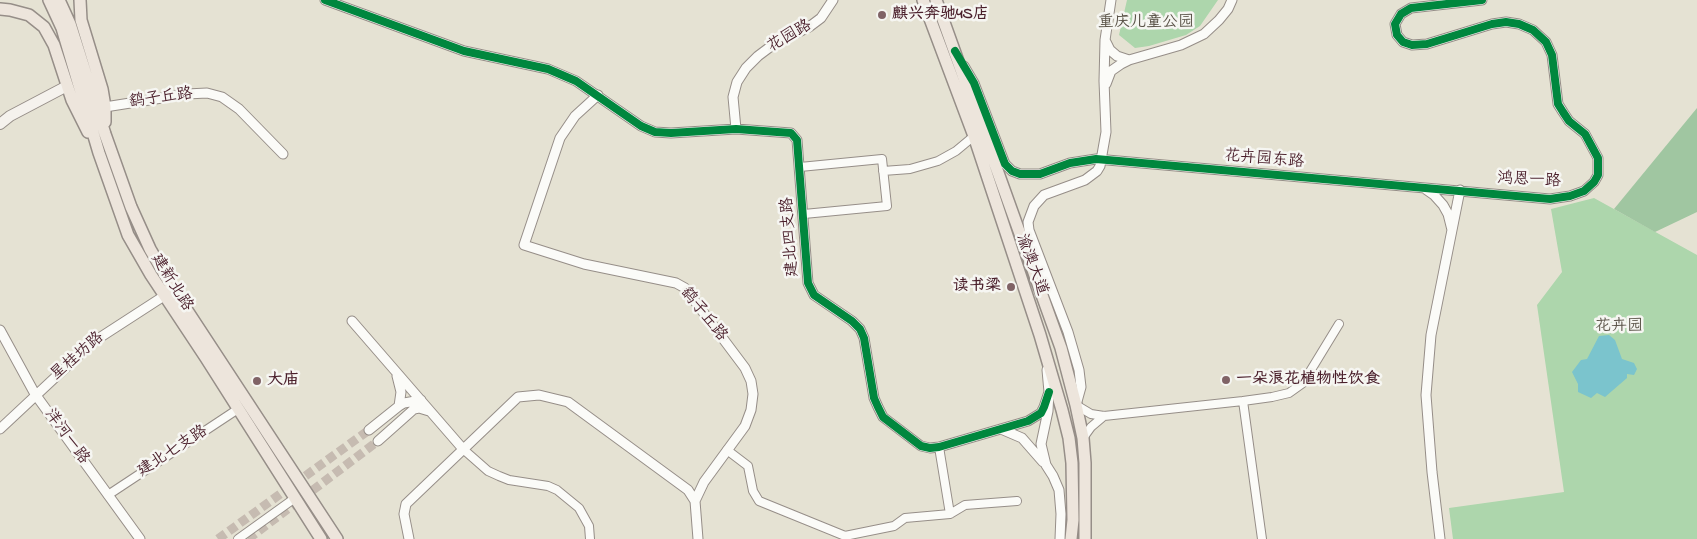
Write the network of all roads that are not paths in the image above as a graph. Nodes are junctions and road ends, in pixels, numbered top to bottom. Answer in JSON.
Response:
{"nodes":[{"id":1,"x":49,"y":0,"type":"edge"},
{"id":2,"x":60,"y":0,"type":"edge"},
{"id":3,"x":80,"y":0,"type":"edge"},
{"id":4,"x":325,"y":0,"type":"edge"},
{"id":5,"x":833,"y":0,"type":"edge"},
{"id":6,"x":937,"y":0,"type":"edge"},
{"id":7,"x":1111,"y":0,"type":"edge"},
{"id":8,"x":1232,"y":0,"type":"edge"},
{"id":9,"x":1482,"y":0,"type":"edge"},
{"id":10,"x":924,"y":2,"type":"edge"},
{"id":11,"x":0,"y":9,"type":"edge"},
{"id":12,"x":1105,"y":40,"type":"junction"},
{"id":13,"x":955,"y":52,"type":"junction"},
{"id":14,"x":1129,"y":60,"type":"junction"},
{"id":15,"x":67,"y":86,"type":"junction"},
{"id":16,"x":1105,"y":88,"type":"junction"},
{"id":17,"x":598,"y":95,"type":"junction"},
{"id":18,"x":106,"y":107,"type":"junction"},
{"id":19,"x":0,"y":124,"type":"edge"},
{"id":20,"x":736,"y":129,"type":"junction"},
{"id":21,"x":105,"y":134,"type":"junction"},
{"id":22,"x":974,"y":136,"type":"junction"},
{"id":23,"x":99,"y":153,"type":"junction"},
{"id":24,"x":283,"y":154,"type":"dead end"},
{"id":25,"x":1102,"y":159,"type":"junction"},
{"id":26,"x":800,"y":167,"type":"junction"},
{"id":27,"x":884,"y":172,"type":"junction"},
{"id":28,"x":1424,"y":188,"type":"junction"},
{"id":29,"x":1460,"y":190,"type":"junction"},
{"id":30,"x":804,"y":214,"type":"junction"},
{"id":31,"x":1452,"y":234,"type":"junction"},
{"id":32,"x":164,"y":296,"type":"junction"},
{"id":33,"x":352,"y":321,"type":"dead end"},
{"id":34,"x":1339,"y":324,"type":"dead end"},
{"id":35,"x":0,"y":330,"type":"edge"},
{"id":36,"x":1045,"y":353,"type":"junction"},
{"id":37,"x":394,"y":369,"type":"junction"},
{"id":38,"x":1049,"y":392,"type":"junction"},
{"id":39,"x":35,"y":394,"type":"junction"},
{"id":40,"x":421,"y":400,"type":"junction"},
{"id":41,"x":1243,"y":401,"type":"junction"},
{"id":42,"x":1076,"y":405,"type":"junction"},
{"id":43,"x":400,"y":406,"type":"junction"},
{"id":44,"x":238,"y":409,"type":"junction"},
{"id":45,"x":431,"y":412,"type":"junction"},
{"id":46,"x":1104,"y":416,"type":"junction"},
{"id":47,"x":0,"y":429,"type":"edge"},
{"id":48,"x":1001,"y":429,"type":"junction"},
{"id":49,"x":368,"y":430,"type":"tunnel mouth"},
{"id":50,"x":1083,"y":438,"type":"junction"},
{"id":51,"x":378,"y":441,"type":"tunnel mouth"},
{"id":52,"x":939,"y":446,"type":"junction"},
{"id":53,"x":463,"y":449,"type":"junction"},
{"id":54,"x":727,"y":450,"type":"junction"},
{"id":55,"x":1046,"y":465,"type":"junction"},
{"id":56,"x":704,"y":482,"type":"junction"},
{"id":57,"x":681,"y":485,"type":"junction"},
{"id":58,"x":108,"y":495,"type":"junction"},
{"id":59,"x":295,"y":498,"type":"junction"},
{"id":60,"x":695,"y":501,"type":"junction"},
{"id":61,"x":1017,"y":501,"type":"dead end"},
{"id":62,"x":950,"y":514,"type":"junction"},
{"id":63,"x":846,"y":538,"type":"edge"},
{"id":64,"x":140,"y":539,"type":"edge"},
{"id":65,"x":238,"y":539,"type":"edge"},
{"id":66,"x":321,"y":539,"type":"edge"},
{"id":67,"x":337,"y":539,"type":"edge"},
{"id":68,"x":409,"y":539,"type":"edge"},
{"id":69,"x":590,"y":539,"type":"edge"},
{"id":70,"x":698,"y":539,"type":"edge"},
{"id":71,"x":1060,"y":539,"type":"edge"},
{"id":72,"x":1071,"y":539,"type":"edge"},
{"id":73,"x":1085,"y":539,"type":"edge"},
{"id":74,"x":1262,"y":539,"type":"edge"},
{"id":75,"x":1440,"y":539,"type":"edge"}],
"edges":[{"from":1,"to":23,"type":"main road","name":"建新北路"},
{"from":2,"to":21,"type":"main road","name":"建新北路"},
{"from":3,"to":18,"type":"main road"},
{"from":4,"to":17,"type":"street","name":"建北四支路"},
{"from":5,"to":20,"type":"street","name":"花园路"},
{"from":6,"to":13,"type":"main road","name":"渝澳大道"},
{"from":7,"to":12,"type":"street"},
{"from":8,"to":14,"type":"street"},
{"from":9,"to":29,"type":"street","name":"鸿恩一路"},
{"from":10,"to":22,"type":"main road","name":"渝澳大道"},
{"from":11,"to":15,"type":"main road"},
{"from":12,"to":14,"type":"street"},
{"from":12,"to":16,"type":"street"},
{"from":13,"to":25,"type":"street","name":"花卉园东路"},
{"from":13,"to":42,"type":"main road","name":"渝澳大道"},
{"from":14,"to":16,"type":"street"},
{"from":15,"to":19,"type":"main road"},
{"from":15,"to":23,"type":"main road"},
{"from":16,"to":25,"type":"street"},
{"from":17,"to":20,"type":"street","name":"建北四支路"},
{"from":17,"to":54,"type":"street","name":"鹞子丘路"},
{"from":18,"to":21,"type":"main road"},
{"from":18,"to":24,"type":"street","name":"鹞子丘路"},
{"from":20,"to":26,"type":"street","name":"建北四支路"},
{"from":21,"to":67,"type":"main road","name":"建新北路"},
{"from":22,"to":27,"type":"street"},
{"from":22,"to":36,"type":"main road","name":"渝澳大道"},
{"from":23,"to":32,"type":"main road","name":"建新北路"},
{"from":25,"to":28,"type":"street","name":"花卉园东路"},
{"from":25,"to":42,"type":"street"},
{"from":26,"to":27,"type":"street"},
{"from":26,"to":30,"type":"street","name":"建北四支路"},
{"from":27,"to":30,"type":"street"},
{"from":28,"to":29,"type":"street","name":"鸿恩一路"},
{"from":28,"to":31,"type":"street"},
{"from":29,"to":31,"type":"street"},
{"from":30,"to":52,"type":"street","name":"建北四支路"},
{"from":31,"to":75,"type":"street"},
{"from":32,"to":39,"type":"street","name":"星桂坊路"},
{"from":32,"to":44,"type":"main road","name":"建新北路"},
{"from":33,"to":37,"type":"street"},
{"from":34,"to":41,"type":"street"},
{"from":35,"to":39,"type":"street","name":"洋河一路"},
{"from":36,"to":38,"type":"street"},
{"from":36,"to":72,"type":"main road","name":"渝澳大道"},
{"from":37,"to":40,"type":"street"},
{"from":37,"to":43,"type":"street"},
{"from":38,"to":48,"type":"street","name":"建北四支路"},
{"from":38,"to":55,"type":"street"},
{"from":39,"to":47,"type":"street","name":"星桂坊路"},
{"from":39,"to":58,"type":"street","name":"洋河一路"},
{"from":40,"to":43,"type":"street"},
{"from":40,"to":45,"type":"street"},
{"from":41,"to":46,"type":"street"},
{"from":41,"to":74,"type":"street"},
{"from":42,"to":46,"type":"street"},
{"from":42,"to":50,"type":"main road","name":"渝澳大道"},
{"from":43,"to":49,"type":"street"},
{"from":44,"to":58,"type":"street","name":"建北七支路"},
{"from":44,"to":59,"type":"main road","name":"建新北路"},
{"from":45,"to":51,"type":"street"},
{"from":45,"to":53,"type":"street"},
{"from":46,"to":50,"type":"street"},
{"from":48,"to":52,"type":"street","name":"建北四支路"},
{"from":48,"to":55,"type":"street"},
{"from":50,"to":73,"type":"main road","name":"渝澳大道"},
{"from":52,"to":62,"type":"street"},
{"from":53,"to":57,"type":"street"},
{"from":53,"to":68,"type":"street"},
{"from":53,"to":69,"type":"street"},
{"from":54,"to":56,"type":"street","name":"鹞子丘路"},
{"from":54,"to":63,"type":"street"},
{"from":55,"to":71,"type":"street"},
{"from":56,"to":57,"type":"street"},
{"from":56,"to":60,"type":"street","name":"鹞子丘路"},
{"from":57,"to":60,"type":"street"},
{"from":58,"to":64,"type":"street","name":"洋河一路"},
{"from":59,"to":65,"type":"street"},
{"from":59,"to":66,"type":"main road","name":"建新北路"},
{"from":60,"to":70,"type":"street"},
{"from":61,"to":62,"type":"street"},
{"from":62,"to":63,"type":"street"}]}
